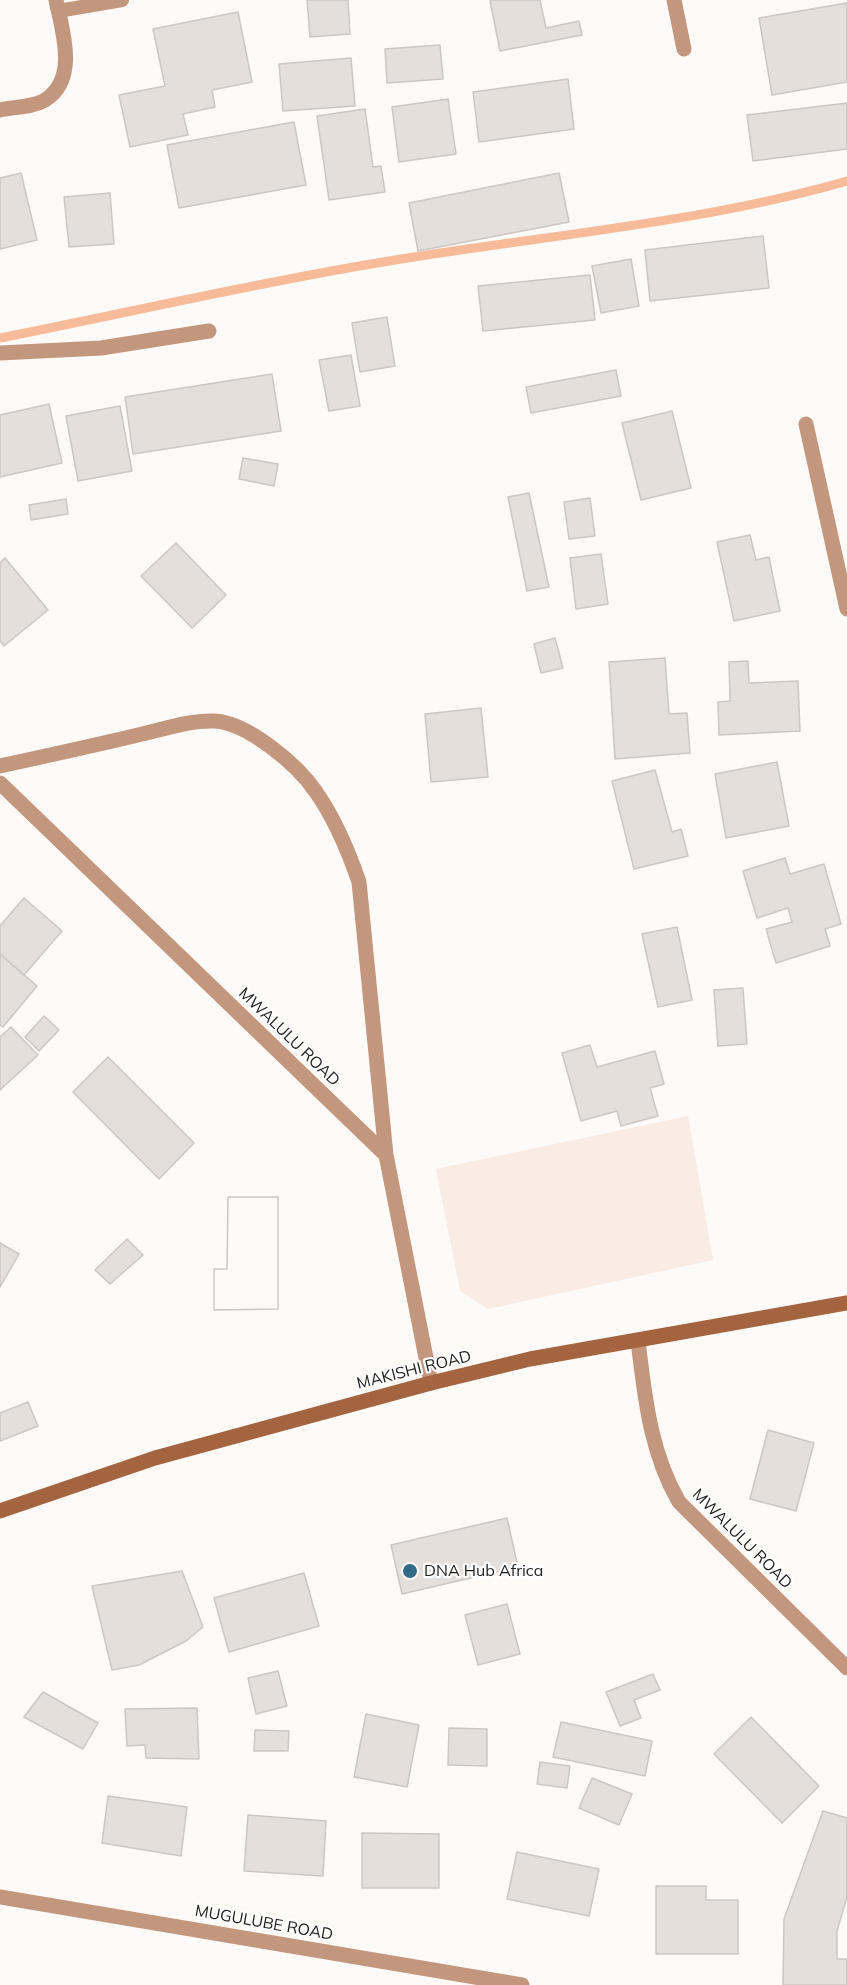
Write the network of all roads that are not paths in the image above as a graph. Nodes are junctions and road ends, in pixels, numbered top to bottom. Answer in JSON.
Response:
{"nodes":[{"id":1,"x":123,"y":0,"type":"edge"},
{"id":2,"x":674,"y":0,"type":"edge"},
{"id":3,"x":57,"y":6,"type":"edge"},
{"id":4,"x":684,"y":49,"type":"dead end"},
{"id":5,"x":0,"y":110,"type":"edge"},
{"id":6,"x":209,"y":331,"type":"dead end"},
{"id":7,"x":0,"y":353,"type":"edge"},
{"id":8,"x":806,"y":424,"type":"dead end"},
{"id":9,"x":847,"y":609,"type":"edge"},
{"id":10,"x":0,"y":766,"type":"edge"},
{"id":11,"x":0,"y":783,"type":"edge"},
{"id":12,"x":386,"y":1155,"type":"junction"},
{"id":13,"x":847,"y":1303,"type":"edge"},
{"id":14,"x":638,"y":1341,"type":"junction"},
{"id":15,"x":431,"y":1383,"type":"junction"},
{"id":16,"x":0,"y":1511,"type":"edge"},
{"id":17,"x":847,"y":1668,"type":"edge"},
{"id":18,"x":0,"y":1897,"type":"edge"},
{"id":19,"x":522,"y":1985,"type":"edge"}],
"edges":[{"from":1,"to":3,"type":"lane"},
{"from":2,"to":4,"type":"street"},
{"from":3,"to":5,"type":"street"},
{"from":6,"to":7,"type":"street"},
{"from":8,"to":9,"type":"street"},
{"from":10,"to":12,"type":"street"},
{"from":11,"to":12,"type":"street","name":"MWALULU ROAD"},
{"from":12,"to":15,"type":"street"},
{"from":13,"to":14,"type":"main road","name":"MAKISHI ROAD"},
{"from":14,"to":15,"type":"main road","name":"MAKISHI ROAD"},
{"from":14,"to":17,"type":"street","name":"MWALULU ROAD"},
{"from":15,"to":16,"type":"main road","name":"MAKISHI ROAD"},
{"from":18,"to":19,"type":"street","name":"MUGULUBE ROAD"}]}
